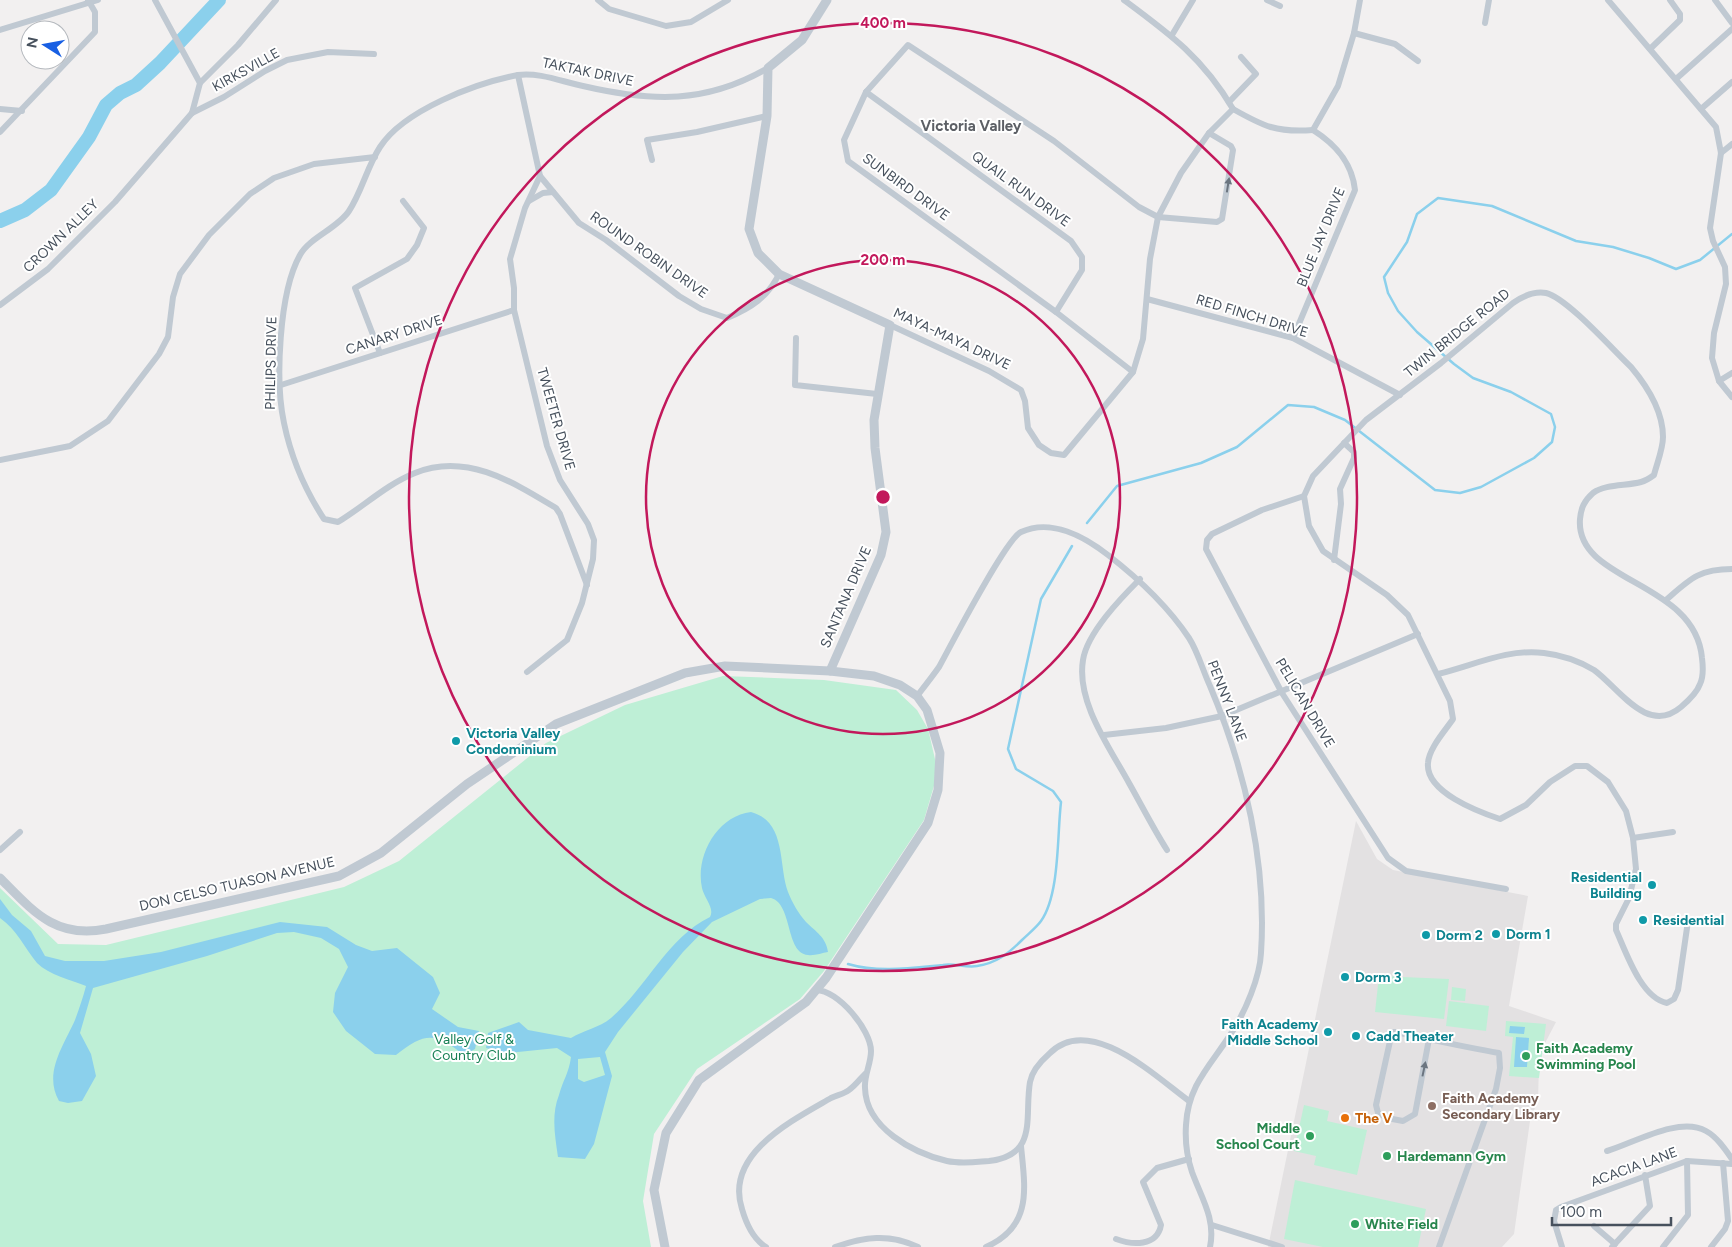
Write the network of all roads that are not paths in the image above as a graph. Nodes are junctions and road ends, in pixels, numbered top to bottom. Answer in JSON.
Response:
{"nodes":[{"id":1,"x":98,"y":0,"type":"edge"},
{"id":2,"x":155,"y":0,"type":"edge"},
{"id":3,"x":276,"y":0,"type":"edge"},
{"id":4,"x":598,"y":0,"type":"edge"},
{"id":5,"x":728,"y":0,"type":"edge"},
{"id":6,"x":827,"y":0,"type":"edge"},
{"id":7,"x":1124,"y":0,"type":"edge"},
{"id":8,"x":1193,"y":0,"type":"edge"},
{"id":9,"x":1267,"y":0,"type":"edge"},
{"id":10,"x":1360,"y":0,"type":"edge"},
{"id":11,"x":1488,"y":0,"type":"edge"},
{"id":12,"x":1608,"y":0,"type":"edge"},
{"id":13,"x":1670,"y":0,"type":"edge"},
{"id":14,"x":1715,"y":0,"type":"edge"},
{"id":15,"x":88,"y":1,"type":"edge"},
{"id":16,"x":1280,"y":6,"type":"dead end"},
{"id":17,"x":1485,"y":23,"type":"dead end"},
{"id":18,"x":1732,"y":23,"type":"edge"},
{"id":19,"x":1732,"y":29,"type":"edge"},
{"id":20,"x":0,"y":30,"type":"edge"},
{"id":21,"x":1354,"y":34,"type":"junction"},
{"id":22,"x":1172,"y":36,"type":"junction"},
{"id":23,"x":1650,"y":49,"type":"junction"},
{"id":24,"x":374,"y":54,"type":"dead end"},
{"id":25,"x":1241,"y":57,"type":"dead end"},
{"id":26,"x":1418,"y":61,"type":"dead end"},
{"id":27,"x":768,"y":68,"type":"junction"},
{"id":28,"x":518,"y":75,"type":"junction"},
{"id":29,"x":1676,"y":79,"type":"junction"},
{"id":30,"x":1732,"y":82,"type":"edge"},
{"id":31,"x":200,"y":83,"type":"junction"},
{"id":32,"x":866,"y":92,"type":"junction"},
{"id":33,"x":1229,"y":102,"type":"junction"},
{"id":34,"x":0,"y":109,"type":"edge"},
{"id":35,"x":1233,"y":109,"type":"junction"},
{"id":36,"x":1701,"y":109,"type":"junction"},
{"id":37,"x":22,"y":111,"type":"junction"},
{"id":38,"x":192,"y":113,"type":"junction"},
{"id":39,"x":767,"y":116,"type":"junction"},
{"id":40,"x":1313,"y":130,"type":"junction"},
{"id":41,"x":0,"y":132,"type":"edge"},
{"id":42,"x":1209,"y":133,"type":"junction"},
{"id":43,"x":1732,"y":144,"type":"edge"},
{"id":44,"x":1721,"y":153,"type":"junction"},
{"id":45,"x":375,"y":157,"type":"junction"},
{"id":46,"x":652,"y":160,"type":"dead end"},
{"id":47,"x":540,"y":176,"type":"junction"},
{"id":48,"x":553,"y":192,"type":"junction"},
{"id":49,"x":403,"y":201,"type":"dead end"},
{"id":50,"x":527,"y":204,"type":"junction"},
{"id":51,"x":1158,"y":217,"type":"junction"},
{"id":52,"x":779,"y":274,"type":"junction"},
{"id":53,"x":1147,"y":299,"type":"junction"},
{"id":54,"x":0,"y":305,"type":"edge"},
{"id":55,"x":514,"y":310,"type":"junction"},
{"id":56,"x":1056,"y":312,"type":"junction"},
{"id":57,"x":890,"y":325,"type":"junction"},
{"id":58,"x":796,"y":338,"type":"dead end"},
{"id":59,"x":1293,"y":338,"type":"junction"},
{"id":60,"x":380,"y":353,"type":"junction"},
{"id":61,"x":1133,"y":372,"type":"junction"},
{"id":62,"x":1732,"y":373,"type":"edge"},
{"id":63,"x":1719,"y":381,"type":"junction"},
{"id":64,"x":281,"y":385,"type":"junction"},
{"id":65,"x":877,"y":394,"type":"junction"},
{"id":66,"x":1400,"y":395,"type":"junction"},
{"id":67,"x":1732,"y":397,"type":"edge"},
{"id":68,"x":1346,"y":441,"type":"junction"},
{"id":69,"x":0,"y":460,"type":"edge"},
{"id":70,"x":1304,"y":496,"type":"junction"},
{"id":71,"x":1334,"y":560,"type":"junction"},
{"id":72,"x":1732,"y":569,"type":"edge"},
{"id":73,"x":1140,"y":579,"type":"junction"},
{"id":74,"x":587,"y":585,"type":"junction"},
{"id":75,"x":1666,"y":600,"type":"junction"},
{"id":76,"x":1418,"y":634,"type":"junction"},
{"id":77,"x":830,"y":671,"type":"junction"},
{"id":78,"x":527,"y":672,"type":"dead end"},
{"id":79,"x":1438,"y":674,"type":"junction"},
{"id":80,"x":1282,"y":693,"type":"junction"},
{"id":81,"x":916,"y":696,"type":"junction"},
{"id":82,"x":1222,"y":716,"type":"junction"},
{"id":83,"x":1104,"y":735,"type":"junction"},
{"id":84,"x":20,"y":832,"type":"dead end"},
{"id":85,"x":1673,"y":832,"type":"dead end"},
{"id":86,"x":1633,"y":838,"type":"junction"},
{"id":87,"x":0,"y":850,"type":"edge"},
{"id":88,"x":1167,"y":850,"type":"dead end"},
{"id":89,"x":0,"y":878,"type":"edge"},
{"id":90,"x":1506,"y":889,"type":"dead end"},
{"id":91,"x":1688,"y":921,"type":"dead end"},
{"id":92,"x":816,"y":990,"type":"junction"},
{"id":93,"x":1429,"y":1039,"type":"junction"},
{"id":94,"x":865,"y":1074,"type":"junction"},
{"id":95,"x":1190,"y":1102,"type":"junction"},
{"id":96,"x":1020,"y":1146,"type":"junction"},
{"id":97,"x":1607,"y":1151,"type":"dead end"},
{"id":98,"x":1189,"y":1159,"type":"junction"},
{"id":99,"x":1732,"y":1159,"type":"edge"},
{"id":100,"x":1687,"y":1161,"type":"junction"},
{"id":101,"x":1722,"y":1163,"type":"junction"},
{"id":102,"x":1732,"y":1164,"type":"edge"},
{"id":103,"x":1645,"y":1175,"type":"junction"},
{"id":104,"x":1212,"y":1225,"type":"junction"},
{"id":105,"x":1594,"y":1226,"type":"dead end"},
{"id":106,"x":1116,"y":1239,"type":"dead end"},
{"id":107,"x":1613,"y":1245,"type":"edge"},
{"id":108,"x":665,"y":1247,"type":"edge"},
{"id":109,"x":766,"y":1247,"type":"edge"},
{"id":110,"x":835,"y":1247,"type":"edge"},
{"id":111,"x":918,"y":1247,"type":"edge"},
{"id":112,"x":986,"y":1247,"type":"edge"},
{"id":113,"x":1210,"y":1247,"type":"edge"},
{"id":114,"x":1282,"y":1247,"type":"edge"},
{"id":115,"x":1440,"y":1247,"type":"edge"},
{"id":116,"x":1562,"y":1247,"type":"edge"},
{"id":117,"x":1663,"y":1247,"type":"edge"},
{"id":118,"x":1711,"y":1247,"type":"edge"}],
"edges":[{"from":1,"to":15,"type":"street"},
{"from":2,"to":31,"type":"street"},
{"from":3,"to":31,"type":"street"},
{"from":4,"to":5,"type":"street"},
{"from":6,"to":27,"type":"street","name":"TAKTAK DRIVE"},
{"from":7,"to":22,"type":"street"},
{"from":8,"to":22,"type":"street"},
{"from":9,"to":16,"type":"street"},
{"from":10,"to":21,"type":"street"},
{"from":11,"to":17,"type":"street"},
{"from":12,"to":23,"type":"street"},
{"from":13,"to":23,"type":"street"},
{"from":14,"to":18,"type":"street"},
{"from":15,"to":20,"type":"street"},
{"from":15,"to":37,"type":"street"},
{"from":19,"to":29,"type":"street"},
{"from":21,"to":26,"type":"street"},
{"from":21,"to":40,"type":"street"},
{"from":22,"to":33,"type":"street"},
{"from":23,"to":29,"type":"street"},
{"from":24,"to":38,"type":"street","name":"KIRKSVILLE"},
{"from":25,"to":33,"type":"street"},
{"from":27,"to":28,"type":"street","name":"TAKTAK DRIVE"},
{"from":27,"to":39,"type":"street"},
{"from":28,"to":45,"type":"street","name":"TAKTAK DRIVE"},
{"from":28,"to":47,"type":"street","name":"ROUND ROBIN DRIVE"},
{"from":29,"to":36,"type":"street"},
{"from":30,"to":36,"type":"street"},
{"from":31,"to":38,"type":"street"},
{"from":32,"to":51,"type":"street","name":"SUNBIRD DRIVE"},
{"from":32,"to":56,"type":"street","name":"SUNBIRD DRIVE"},
{"from":32,"to":56,"type":"street","name":"QUAIL RUN DRIVE"},
{"from":33,"to":35,"type":"street"},
{"from":34,"to":37,"type":"street"},
{"from":35,"to":40,"type":"street"},
{"from":35,"to":42,"type":"street","name":"MAYA-MAYA DRIVE"},
{"from":36,"to":44,"type":"street"},
{"from":37,"to":41,"type":"street"},
{"from":38,"to":54,"type":"street","name":"CROWN ALLEY"},
{"from":39,"to":46,"type":"street"},
{"from":39,"to":52,"type":"street"},
{"from":40,"to":59,"type":"street","name":"BLUE JAY DRIVE"},
{"from":42,"to":51,"type":"street","name":"MAYA-MAYA DRIVE"},
{"from":51,"to":42,"type":"street","one_way":true},
{"from":43,"to":44,"type":"street"},
{"from":44,"to":63,"type":"street"},
{"from":45,"to":64,"type":"street","name":"PHILIPS DRIVE"},
{"from":45,"to":69,"type":"street"},
{"from":47,"to":48,"type":"street","name":"ROUND ROBIN DRIVE"},
{"from":47,"to":50,"type":"street","name":"TWEETER DRIVE"},
{"from":48,"to":50,"type":"street"},
{"from":48,"to":52,"type":"street","name":"ROUND ROBIN DRIVE"},
{"from":49,"to":60,"type":"street"},
{"from":50,"to":55,"type":"street","name":"TWEETER DRIVE"},
{"from":51,"to":53,"type":"street","name":"MAYA-MAYA DRIVE"},
{"from":52,"to":57,"type":"street","name":"MAYA-MAYA DRIVE"},
{"from":53,"to":59,"type":"street","name":"RED FINCH DRIVE"},
{"from":53,"to":61,"type":"street","name":"MAYA-MAYA DRIVE"},
{"from":55,"to":60,"type":"street","name":"CANARY DRIVE"},
{"from":55,"to":74,"type":"street","name":"TWEETER DRIVE"},
{"from":56,"to":61,"type":"street","name":"SUNBIRD DRIVE"},
{"from":57,"to":61,"type":"street","name":"MAYA-MAYA DRIVE"},
{"from":57,"to":65,"type":"street","name":"SANTANA DRIVE"},
{"from":58,"to":65,"type":"street"},
{"from":59,"to":66,"type":"street","name":"RED FINCH DRIVE"},
{"from":60,"to":64,"type":"street","name":"CANARY DRIVE"},
{"from":62,"to":63,"type":"street"},
{"from":63,"to":67,"type":"street"},
{"from":64,"to":74,"type":"street","name":"PHILIPS DRIVE"},
{"from":65,"to":77,"type":"street","name":"SANTANA DRIVE"},
{"from":66,"to":68,"type":"street","name":"TWIN BRIDGE ROAD"},
{"from":66,"to":75,"type":"street","name":"TWIN BRIDGE ROAD"},
{"from":68,"to":70,"type":"street","name":"TWIN BRIDGE ROAD"},
{"from":68,"to":71,"type":"street"},
{"from":70,"to":71,"type":"street"},
{"from":70,"to":80,"type":"street","name":"PELICAN DRIVE"},
{"from":71,"to":76,"type":"street"},
{"from":72,"to":75,"type":"street"},
{"from":73,"to":81,"type":"street","name":"PENNY LANE"},
{"from":73,"to":82,"type":"street","name":"PENNY LANE"},
{"from":73,"to":83,"type":"street"},
{"from":74,"to":78,"type":"street","name":"TWEETER DRIVE"},
{"from":75,"to":79,"type":"street","name":"TWIN BRIDGE ROAD"},
{"from":76,"to":79,"type":"street"},
{"from":76,"to":80,"type":"street"},
{"from":77,"to":81,"type":"street","name":"DON CELSO TUASON AVENUE"},
{"from":77,"to":89,"type":"street","name":"DON CELSO TUASON AVENUE"},
{"from":79,"to":86,"type":"street"},
{"from":80,"to":82,"type":"street"},
{"from":80,"to":90,"type":"street","name":"PELICAN DRIVE"},
{"from":81,"to":92,"type":"street","name":"DON CELSO TUASON AVENUE"},
{"from":82,"to":83,"type":"street"},
{"from":82,"to":95,"type":"street","name":"PENNY LANE"},
{"from":83,"to":88,"type":"street"},
{"from":84,"to":87,"type":"street"},
{"from":85,"to":86,"type":"street"},
{"from":86,"to":91,"type":"street"},
{"from":92,"to":94,"type":"street"},
{"from":92,"to":108,"type":"street","name":"DON CELSO TUASON AVENUE"},
{"from":93,"to":93,"type":"street","one_way":true},
{"from":93,"to":115,"type":"street"},
{"from":94,"to":96,"type":"street"},
{"from":94,"to":109,"type":"street"},
{"from":95,"to":96,"type":"street"},
{"from":95,"to":98,"type":"street","name":"PENNY LANE"},
{"from":96,"to":112,"type":"street"},
{"from":97,"to":99,"type":"street"},
{"from":98,"to":104,"type":"street","name":"PENNY LANE"},
{"from":98,"to":106,"type":"street"},
{"from":100,"to":101,"type":"street","name":"ACACIA LANE"},
{"from":100,"to":103,"type":"street","name":"ACACIA LANE"},
{"from":100,"to":117,"type":"street"},
{"from":101,"to":102,"type":"street","name":"ACACIA LANE"},
{"from":101,"to":118,"type":"street"},
{"from":103,"to":107,"type":"street"},
{"from":103,"to":116,"type":"street","name":"ACACIA LANE"},
{"from":104,"to":113,"type":"street","name":"PENNY LANE"},
{"from":104,"to":114,"type":"street"},
{"from":105,"to":107,"type":"street"},
{"from":110,"to":111,"type":"street"}]}
